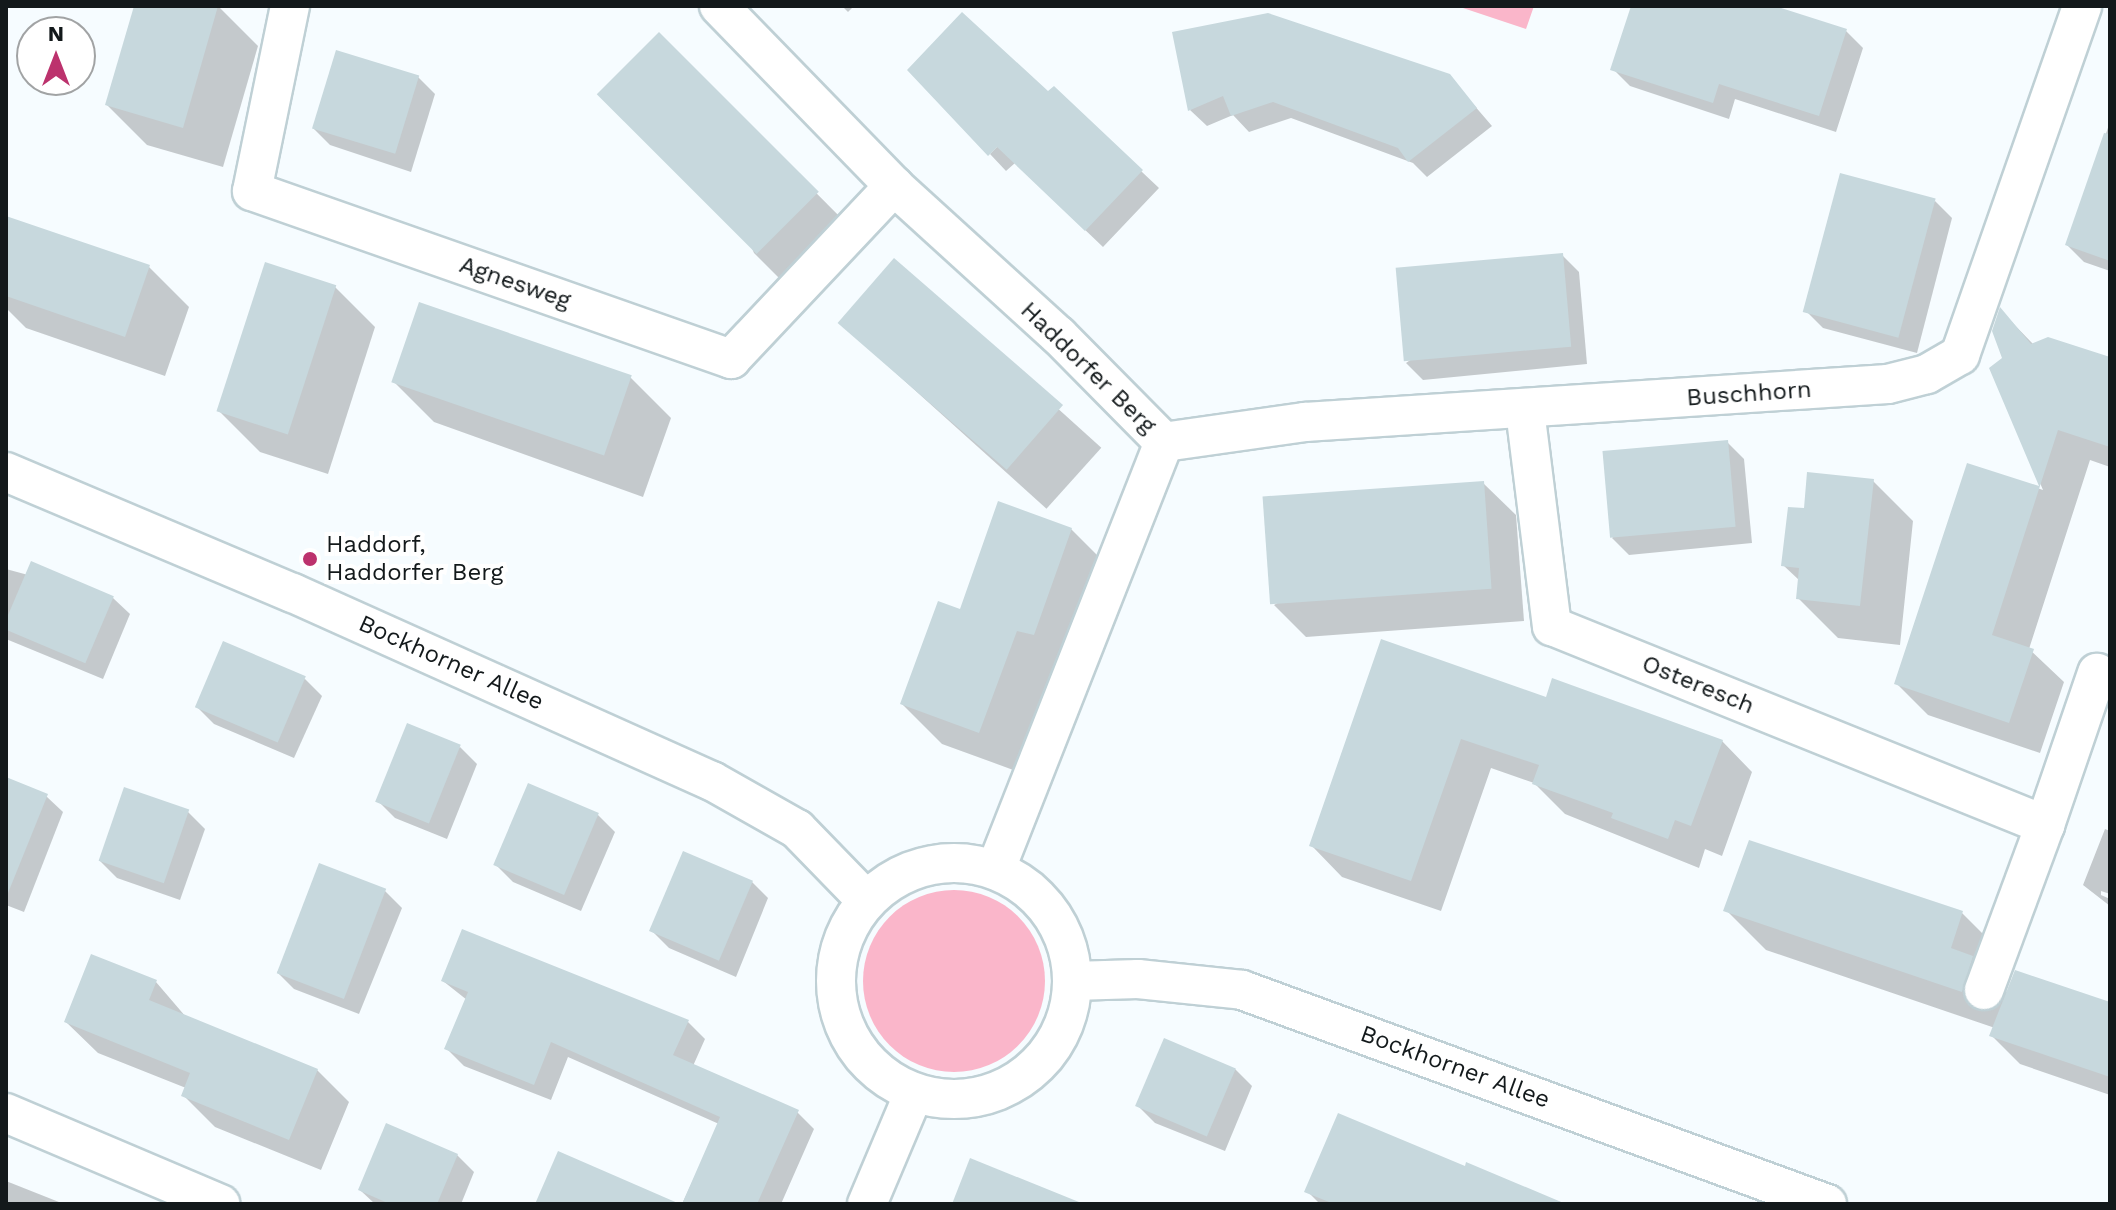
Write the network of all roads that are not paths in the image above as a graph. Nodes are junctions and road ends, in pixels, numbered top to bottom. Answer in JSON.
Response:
{"nodes":[{"id":1,"x":290,"y":6,"type":"edge"},
{"id":2,"x":719,"y":6,"type":"edge"},
{"id":3,"x":2082,"y":6,"type":"edge"},
{"id":4,"x":894,"y":186,"type":"junction"},
{"id":5,"x":1525,"y":410,"type":"junction"},
{"id":6,"x":1164,"y":442,"type":"junction"},
{"id":7,"x":6,"y":472,"type":"edge"},
{"id":8,"x":2097,"y":673,"type":"dead end"},
{"id":9,"x":2045,"y":825,"type":"junction"},
{"id":10,"x":995,"y":870,"type":"junction"},
{"id":11,"x":867,"y":901,"type":"junction"},
{"id":12,"x":1073,"y":981,"type":"junction"},
{"id":13,"x":1984,"y":990,"type":"dead end"},
{"id":14,"x":914,"y":1093,"type":"junction"},
{"id":15,"x":6,"y":1113,"type":"edge"},
{"id":16,"x":220,"y":1204,"type":"edge"},
{"id":17,"x":867,"y":1204,"type":"edge"},
{"id":18,"x":1827,"y":1204,"type":"edge"}],
"edges":[{"from":1,"to":4,"type":"street","name":"Agnesweg"},
{"from":2,"to":4,"type":"street","name":"Haddorfer Berg"},
{"from":3,"to":5,"type":"street","name":"Buschhorn"},
{"from":4,"to":6,"type":"street","name":"Haddorfer Berg"},
{"from":5,"to":6,"type":"street","name":"Buschhorn"},
{"from":5,"to":9,"type":"street","name":"Osteresch"},
{"from":6,"to":10,"type":"street","name":"Haddorfer Berg"},
{"from":7,"to":11,"type":"street","name":"Bockhorner Allee"},
{"from":8,"to":9,"type":"street"},
{"from":9,"to":13,"type":"street"},
{"from":10,"to":11,"type":"street"},
{"from":10,"to":12,"type":"street"},
{"from":11,"to":14,"type":"street"},
{"from":12,"to":14,"type":"street"},
{"from":12,"to":18,"type":"street","name":"Bockhorner Allee"},
{"from":14,"to":17,"type":"street"},
{"from":15,"to":16,"type":"street"}]}
